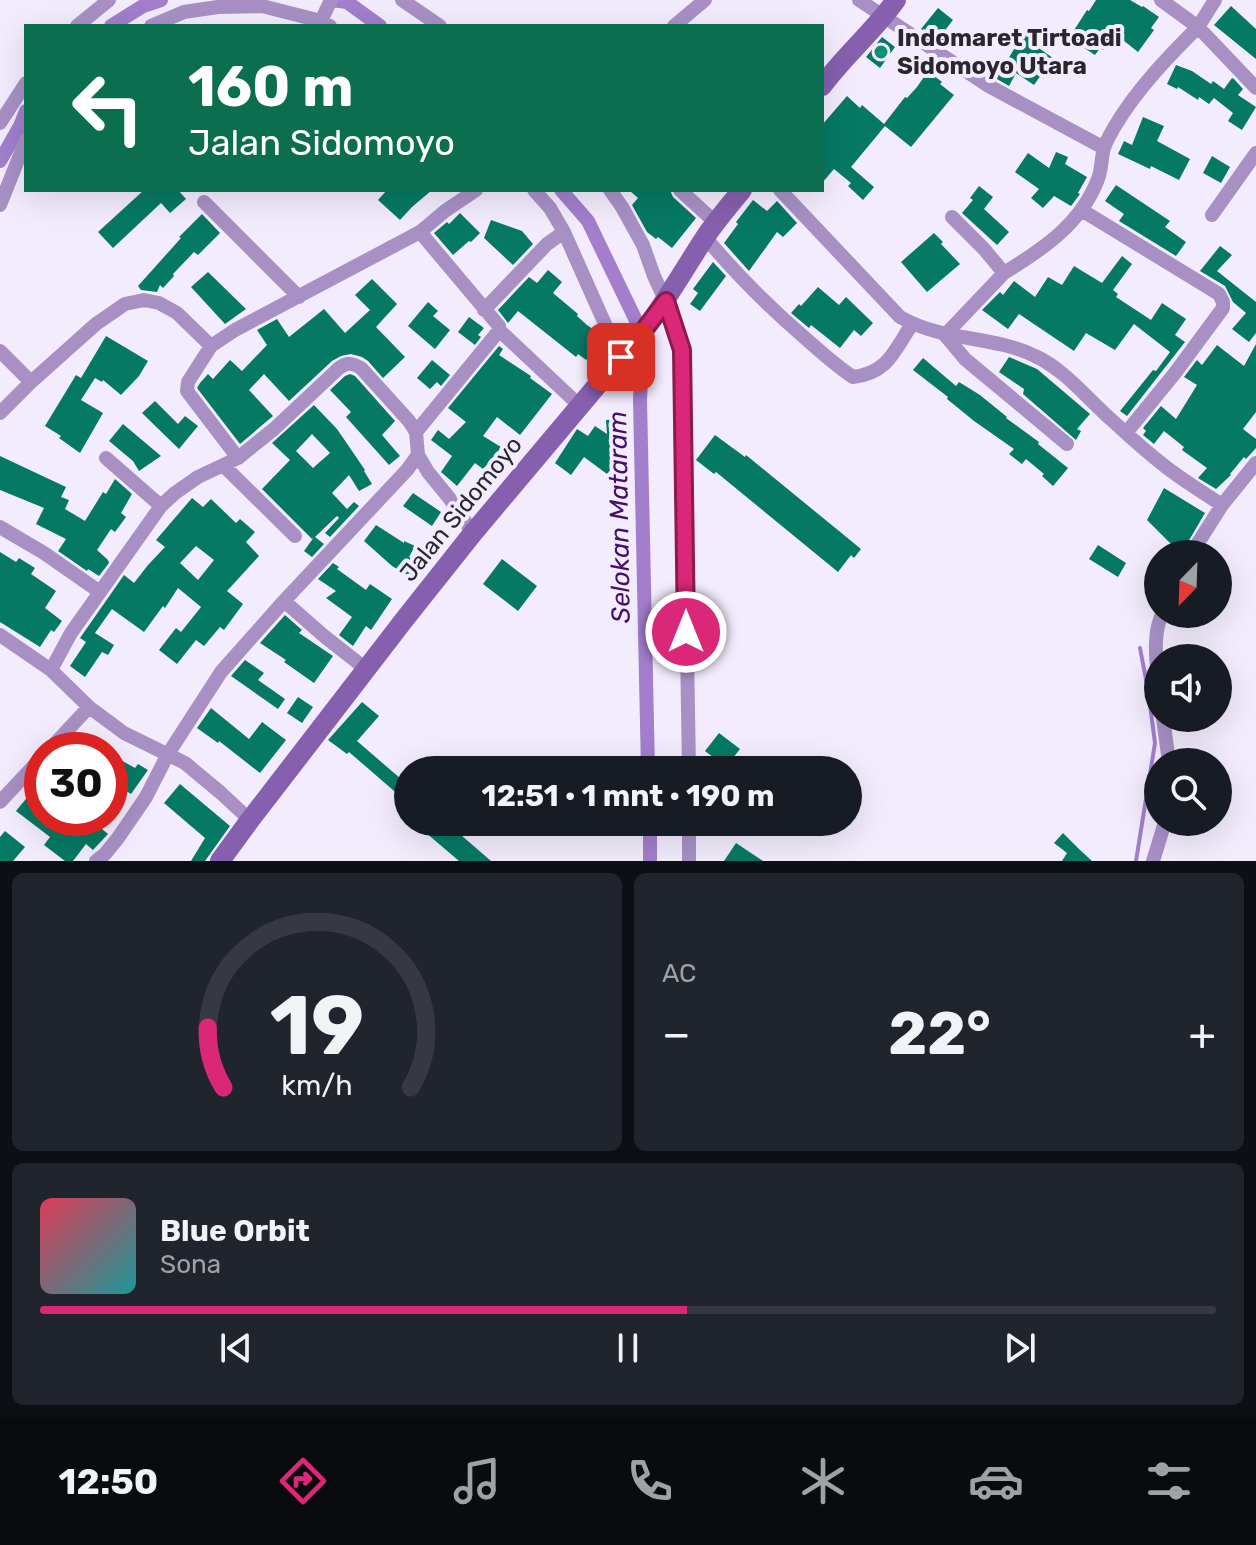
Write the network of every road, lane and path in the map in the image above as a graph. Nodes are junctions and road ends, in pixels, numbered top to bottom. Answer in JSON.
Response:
{"nodes":[{"id":1,"x":109,"y":0,"type":"edge"},
{"id":2,"x":402,"y":0,"type":"edge"},
{"id":3,"x":705,"y":0,"type":"edge"},
{"id":4,"x":859,"y":0,"type":"edge"},
{"id":5,"x":1161,"y":0,"type":"edge"},
{"id":6,"x":1215,"y":0,"type":"edge"},
{"id":7,"x":329,"y":3,"type":"edge"},
{"id":8,"x":890,"y":8,"type":"edge"},
{"id":9,"x":326,"y":23,"type":"edge"},
{"id":10,"x":79,"y":24,"type":"edge"},
{"id":11,"x":156,"y":24,"type":"edge"},
{"id":12,"x":437,"y":24,"type":"edge"},
{"id":13,"x":676,"y":24,"type":"edge"},
{"id":14,"x":1198,"y":27,"type":"junction"},
{"id":15,"x":824,"y":83,"type":"edge"},
{"id":16,"x":24,"y":86,"type":"edge"},
{"id":17,"x":1256,"y":88,"type":"edge"},
{"id":18,"x":0,"y":123,"type":"edge"},
{"id":19,"x":24,"y":145,"type":"edge"},
{"id":20,"x":1104,"y":148,"type":"junction"},
{"id":21,"x":1256,"y":153,"type":"edge"},
{"id":22,"x":473,"y":192,"type":"edge"},
{"id":23,"x":536,"y":192,"type":"edge"},
{"id":24,"x":611,"y":192,"type":"edge"},
{"id":25,"x":682,"y":192,"type":"edge"},
{"id":26,"x":740,"y":192,"type":"edge"},
{"id":27,"x":782,"y":192,"type":"edge"},
{"id":28,"x":204,"y":202,"type":"dead end"},
{"id":29,"x":0,"y":205,"type":"edge"},
{"id":30,"x":1083,"y":211,"type":"junction"},
{"id":31,"x":1212,"y":215,"type":"dead end"},
{"id":32,"x":952,"y":217,"type":"dead end"},
{"id":33,"x":711,"y":230,"type":"junction"},
{"id":34,"x":420,"y":232,"type":"junction"},
{"id":35,"x":564,"y":232,"type":"junction"},
{"id":36,"x":1004,"y":273,"type":"junction"},
{"id":37,"x":299,"y":297,"type":"junction"},
{"id":38,"x":666,"y":301,"type":"junction"},
{"id":39,"x":484,"y":310,"type":"junction"},
{"id":40,"x":912,"y":324,"type":"junction"},
{"id":41,"x":499,"y":330,"type":"junction"},
{"id":42,"x":945,"y":335,"type":"junction"},
{"id":43,"x":211,"y":346,"type":"junction"},
{"id":44,"x":628,"y":350,"type":"junction"},
{"id":45,"x":0,"y":351,"type":"edge"},
{"id":46,"x":31,"y":382,"type":"junction"},
{"id":47,"x":580,"y":406,"type":"junction"},
{"id":48,"x":0,"y":413,"type":"edge"},
{"id":49,"x":416,"y":432,"type":"junction"},
{"id":50,"x":1126,"y":433,"type":"junction"},
{"id":51,"x":1067,"y":444,"type":"dead end"},
{"id":52,"x":418,"y":455,"type":"junction"},
{"id":53,"x":106,"y":458,"type":"dead end"},
{"id":54,"x":238,"y":458,"type":"junction"},
{"id":55,"x":1256,"y":463,"type":"edge"},
{"id":56,"x":224,"y":466,"type":"junction"},
{"id":57,"x":1222,"y":505,"type":"junction"},
{"id":58,"x":161,"y":506,"type":"junction"},
{"id":59,"x":0,"y":527,"type":"edge"},
{"id":60,"x":473,"y":533,"type":"junction"},
{"id":61,"x":295,"y":536,"type":"dead end"},
{"id":62,"x":1200,"y":540,"type":"edge"},
{"id":63,"x":100,"y":592,"type":"junction"},
{"id":64,"x":284,"y":601,"type":"junction"},
{"id":65,"x":2,"y":642,"type":"edge"},
{"id":66,"x":366,"y":669,"type":"junction"},
{"id":67,"x":51,"y":670,"type":"junction"},
{"id":68,"x":89,"y":707,"type":"junction"},
{"id":69,"x":66,"y":732,"type":"edge"},
{"id":70,"x":168,"y":754,"type":"junction"},
{"id":71,"x":689,"y":756,"type":"edge"},
{"id":72,"x":24,"y":776,"type":"edge"},
{"id":73,"x":0,"y":802,"type":"edge"},
{"id":74,"x":250,"y":820,"type":"junction"},
{"id":75,"x":689,"y":836,"type":"edge"},
{"id":76,"x":1161,"y":836,"type":"edge"},
{"id":77,"x":96,"y":861,"type":"edge"},
{"id":78,"x":220,"y":861,"type":"edge"},
{"id":79,"x":689,"y":861,"type":"edge"},
{"id":80,"x":1153,"y":861,"type":"edge"}],
"edges":[{"from":1,"to":10,"type":"street"},
{"from":2,"to":12,"type":"street"},
{"from":3,"to":13,"type":"street"},
{"from":4,"to":8,"type":"street"},
{"from":5,"to":14,"type":"street"},
{"from":6,"to":14,"type":"street"},
{"from":7,"to":9,"type":"street"},
{"from":8,"to":15,"type":"main road"},
{"from":8,"to":20,"type":"street"},
{"from":9,"to":11,"type":"street"},
{"from":14,"to":17,"type":"street"},
{"from":14,"to":20,"type":"street"},
{"from":16,"to":18,"type":"street"},
{"from":19,"to":29,"type":"street"},
{"from":20,"to":30,"type":"street"},
{"from":21,"to":31,"type":"street"},
{"from":22,"to":34,"type":"street"},
{"from":23,"to":35,"type":"street"},
{"from":24,"to":38,"type":"street"},
{"from":25,"to":33,"type":"street"},
{"from":26,"to":33,"type":"main road","name":"Jalan Sidomoyo"},
{"from":27,"to":40,"type":"street"},
{"from":28,"to":37,"type":"street"},
{"from":30,"to":36,"type":"street"},
{"from":30,"to":50,"type":"street"},
{"from":32,"to":36,"type":"street"},
{"from":33,"to":38,"type":"main road","name":"Jalan Sidomoyo"},
{"from":33,"to":40,"type":"street"},
{"from":34,"to":37,"type":"street"},
{"from":34,"to":39,"type":"street"},
{"from":35,"to":39,"type":"street"},
{"from":35,"to":44,"type":"street"},
{"from":36,"to":42,"type":"street"},
{"from":37,"to":43,"type":"street"},
{"from":38,"to":44,"type":"main road","name":"Jalan Sidomoyo"},
{"from":38,"to":71,"type":"street"},
{"from":39,"to":41,"type":"street"},
{"from":40,"to":42,"type":"street"},
{"from":41,"to":47,"type":"street"},
{"from":41,"to":49,"type":"street"},
{"from":42,"to":50,"type":"street"},
{"from":42,"to":51,"type":"street"},
{"from":43,"to":46,"type":"street"},
{"from":43,"to":54,"type":"street"},
{"from":44,"to":47,"type":"main road","name":"Jalan Sidomoyo"},
{"from":45,"to":46,"type":"street"},
{"from":46,"to":48,"type":"street"},
{"from":47,"to":60,"type":"main road","name":"Jalan Sidomoyo"},
{"from":49,"to":52,"type":"street"},
{"from":49,"to":54,"type":"street"},
{"from":50,"to":57,"type":"street"},
{"from":52,"to":60,"type":"street"},
{"from":52,"to":64,"type":"street"},
{"from":53,"to":58,"type":"street"},
{"from":54,"to":56,"type":"street"},
{"from":55,"to":57,"type":"street"},
{"from":56,"to":58,"type":"street"},
{"from":56,"to":61,"type":"street"},
{"from":57,"to":62,"type":"street"},
{"from":58,"to":63,"type":"street"},
{"from":59,"to":63,"type":"street"},
{"from":60,"to":66,"type":"main road","name":"Jalan Sidomoyo"},
{"from":63,"to":67,"type":"street"},
{"from":64,"to":66,"type":"street"},
{"from":64,"to":70,"type":"street"},
{"from":65,"to":67,"type":"street"},
{"from":66,"to":74,"type":"main road","name":"Jalan Sidomoyo"},
{"from":67,"to":68,"type":"street"},
{"from":68,"to":69,"type":"street"},
{"from":68,"to":70,"type":"street"},
{"from":70,"to":74,"type":"street"},
{"from":70,"to":77,"type":"street"},
{"from":72,"to":73,"type":"street"},
{"from":74,"to":78,"type":"main road","name":"Jalan Sidomoyo"},
{"from":75,"to":79,"type":"street"},
{"from":76,"to":80,"type":"street"}]}
